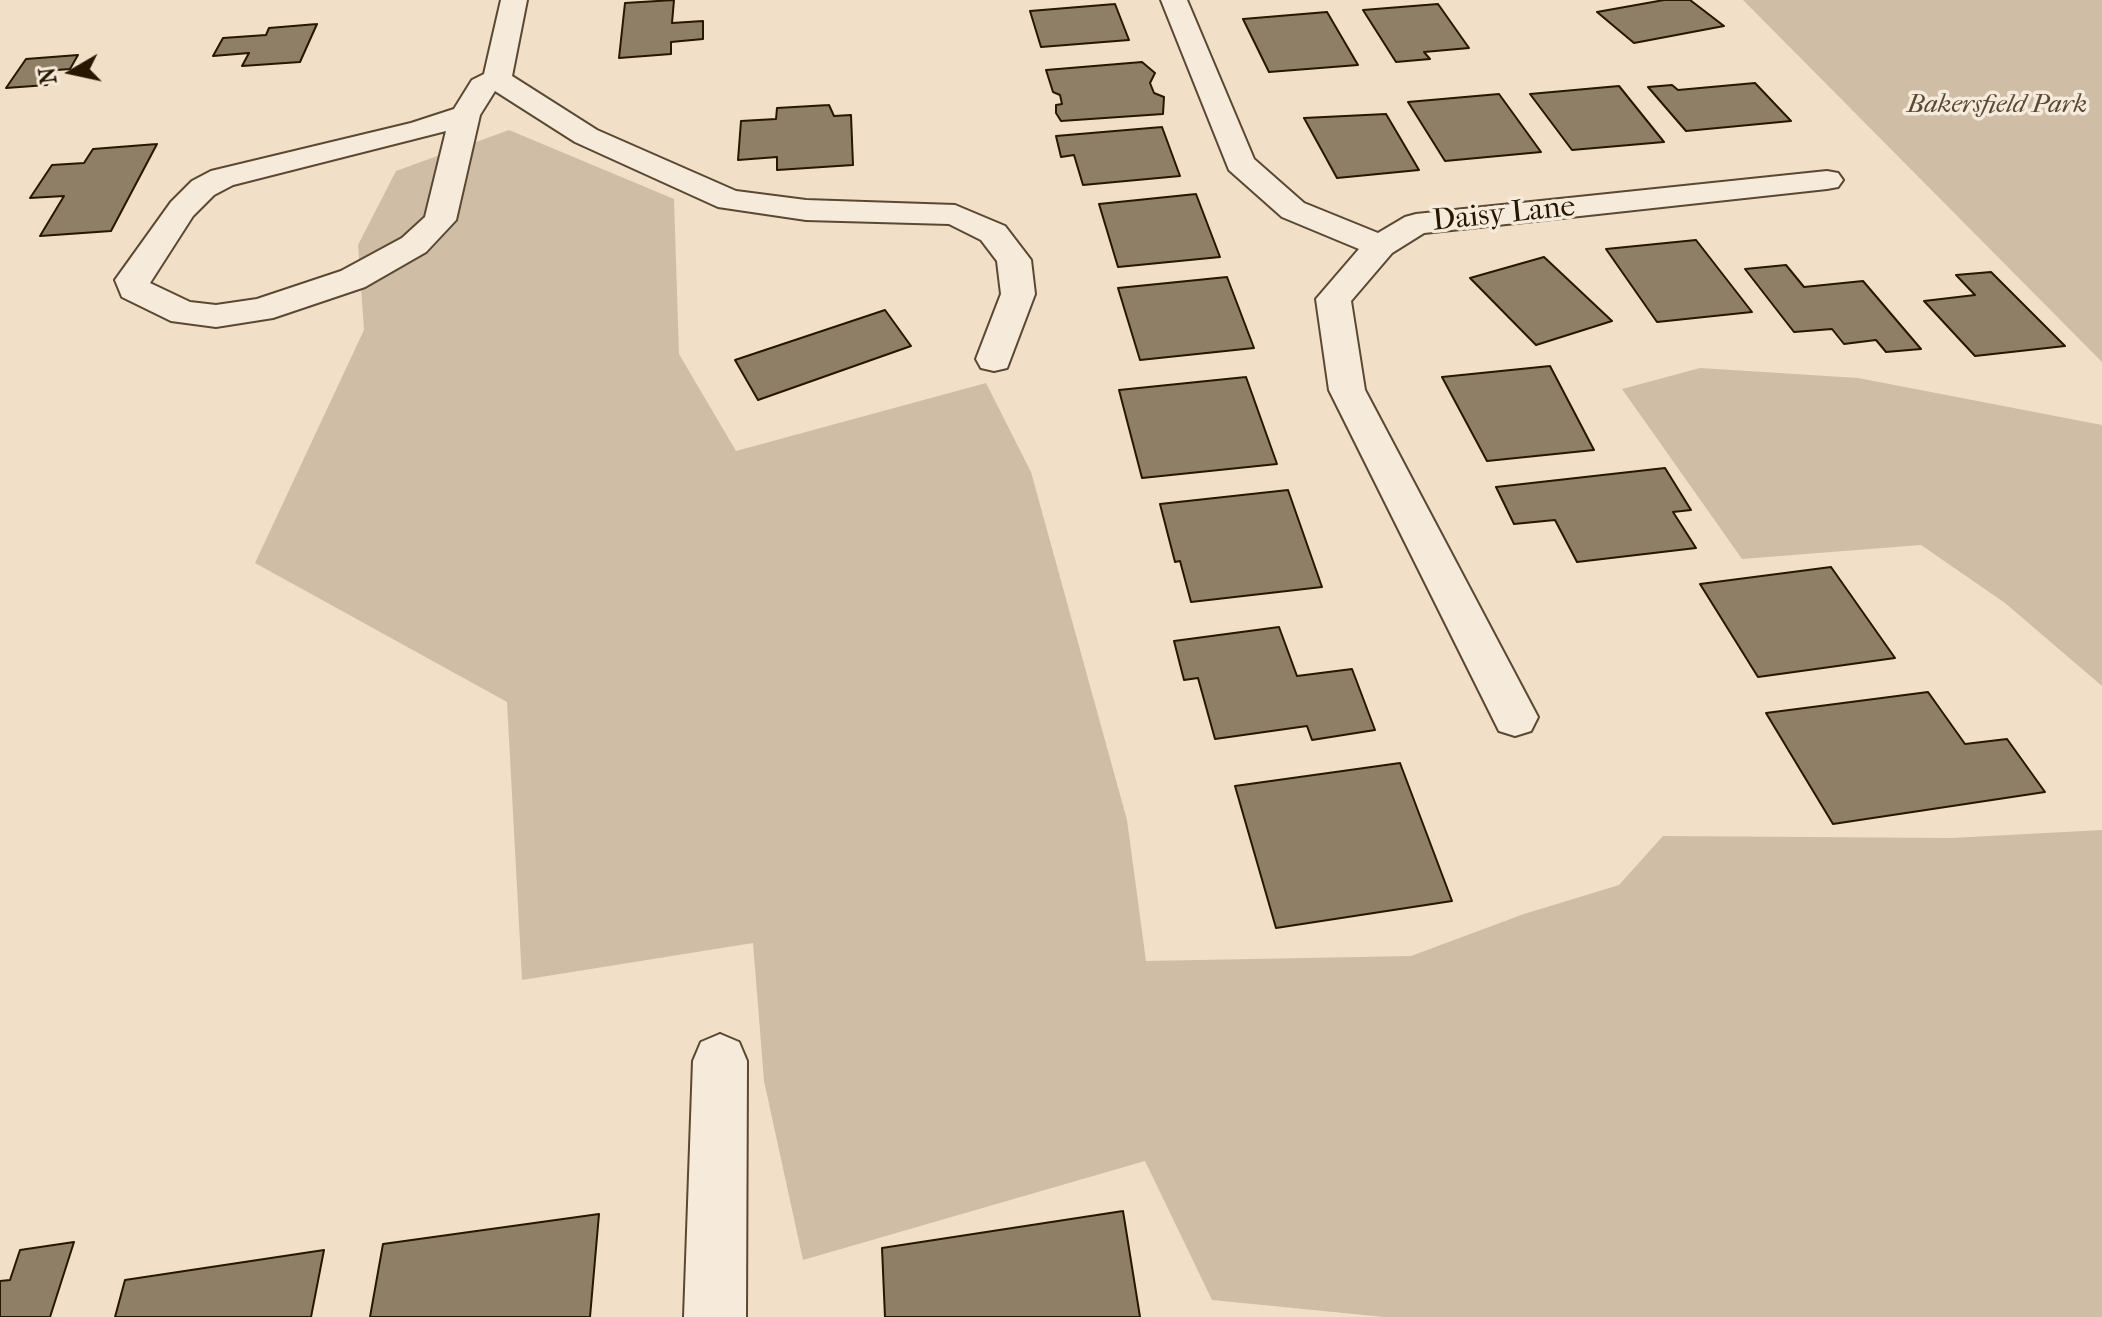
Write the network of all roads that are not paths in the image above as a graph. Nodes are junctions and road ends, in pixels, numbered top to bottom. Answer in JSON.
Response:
{"nodes":[{"id":1,"x":514,"y":0,"type":"edge"},
{"id":2,"x":1174,"y":0,"type":"edge"},
{"id":3,"x":497,"y":79,"type":"junction"},
{"id":4,"x":465,"y":115,"type":"junction"},
{"id":5,"x":1827,"y":180,"type":"dead end"},
{"id":6,"x":1380,"y":246,"type":"junction"},
{"id":7,"x":994,"y":359,"type":"dead end"},
{"id":8,"x":1515,"y":717,"type":"dead end"},
{"id":9,"x":720,"y":1061,"type":"dead end"},
{"id":10,"x":715,"y":1317,"type":"edge"}],
"edges":[{"from":1,"to":3,"type":"street"},
{"from":2,"to":6,"type":"street"},
{"from":3,"to":4,"type":"street"},
{"from":3,"to":7,"type":"street"},
{"from":4,"to":4,"type":"street"},
{"from":5,"to":6,"type":"street","name":"Daisy Lane"},
{"from":6,"to":8,"type":"street","name":"Daisy Lane"},
{"from":9,"to":10,"type":"street"}]}
